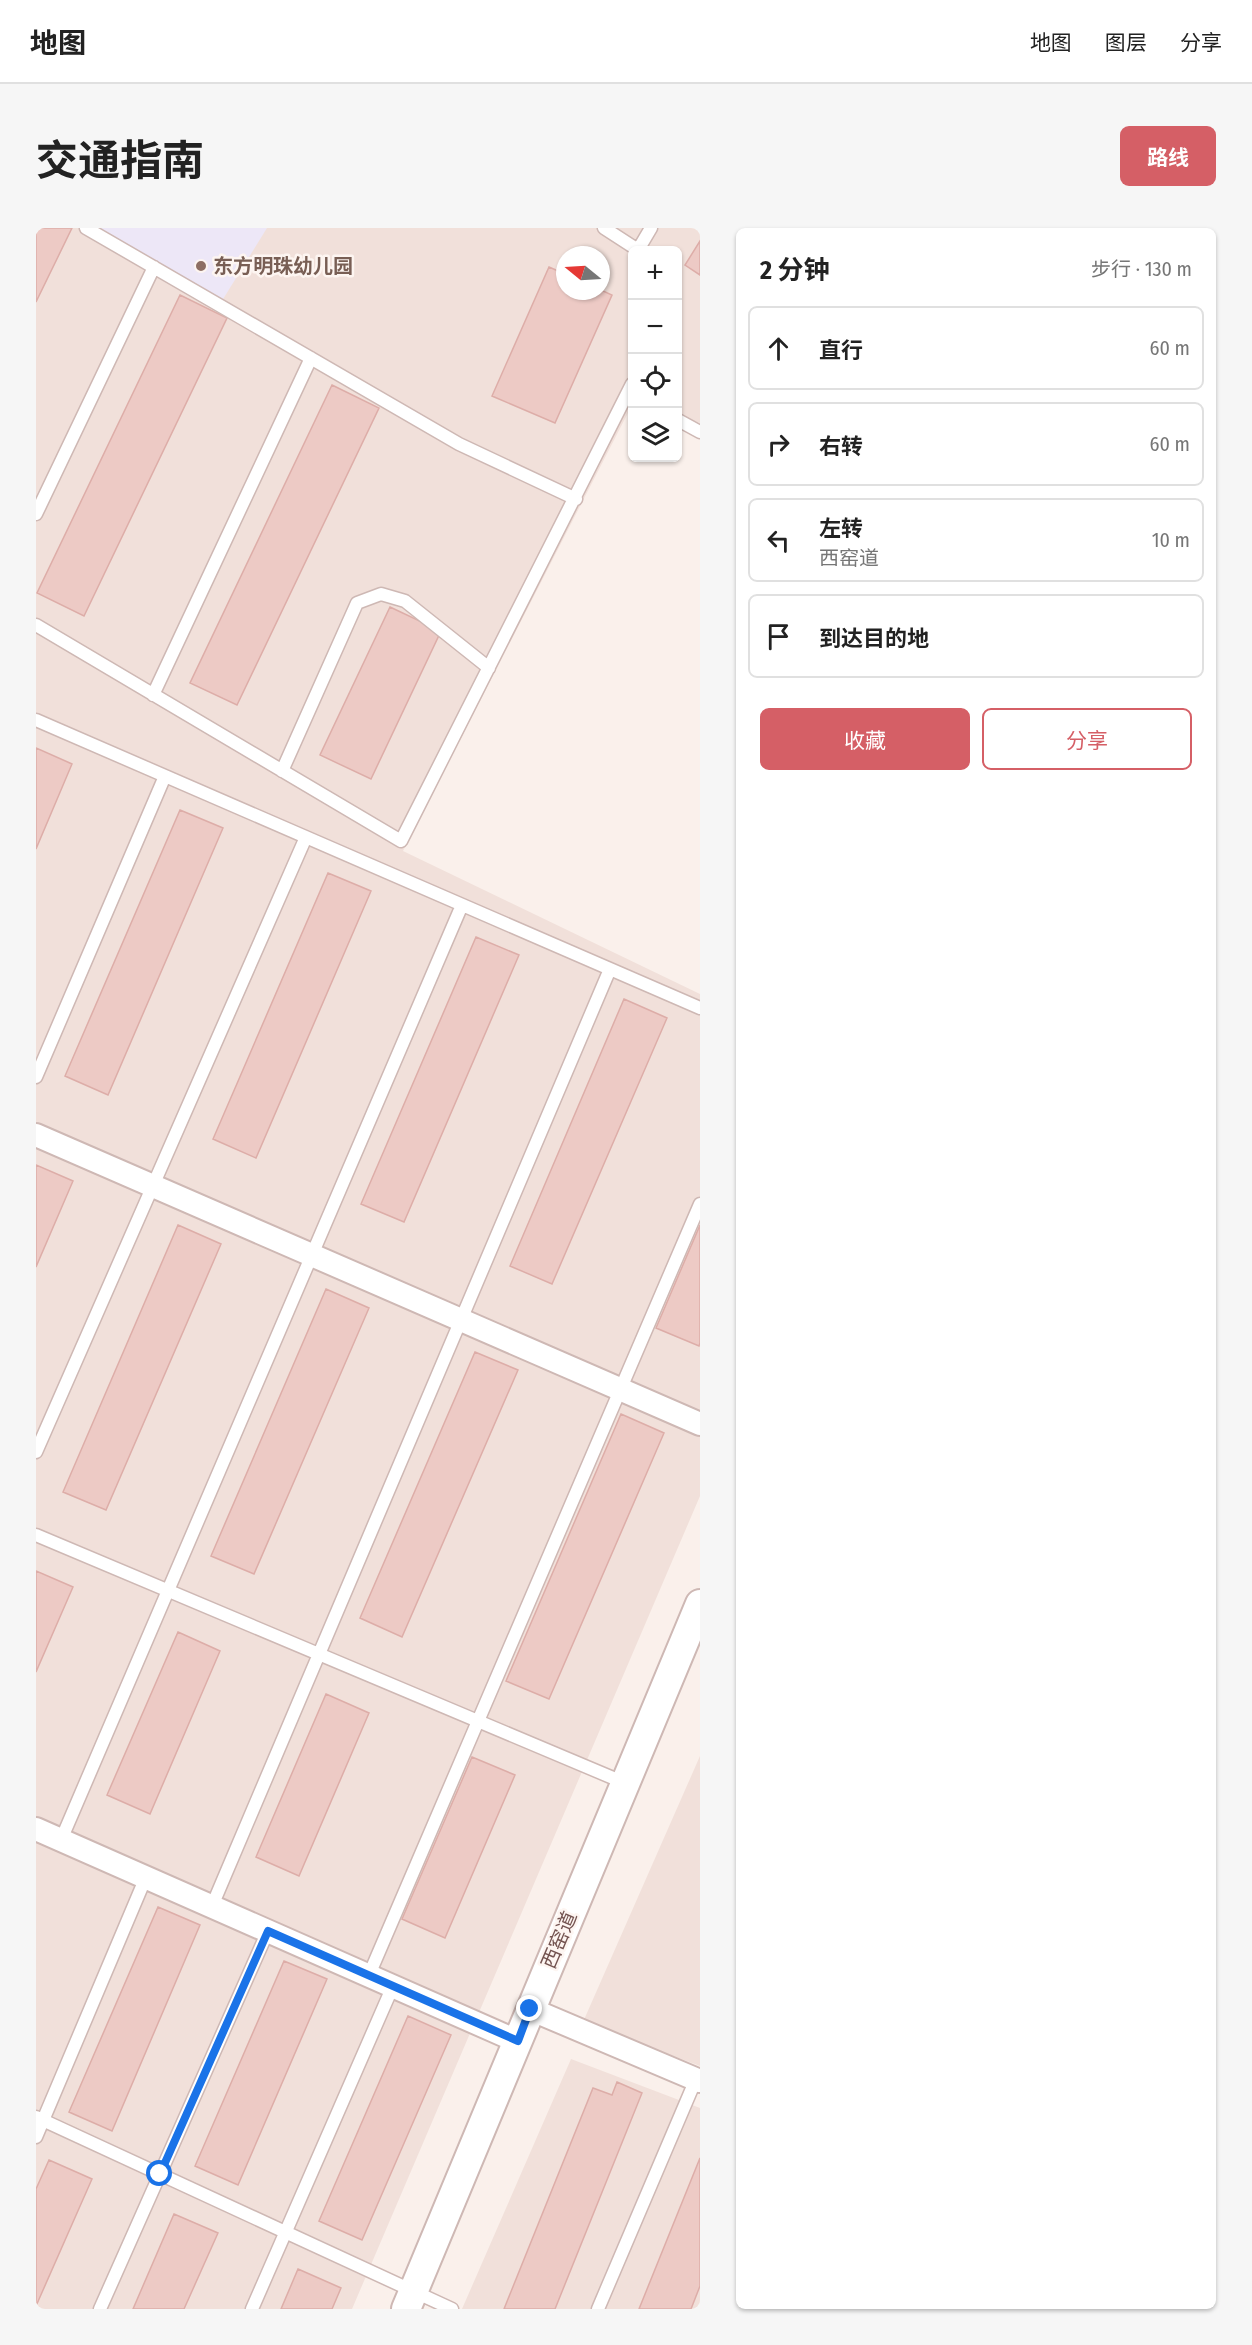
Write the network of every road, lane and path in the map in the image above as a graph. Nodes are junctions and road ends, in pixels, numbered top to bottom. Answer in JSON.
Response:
{"nodes":[{"id":1,"x":86,"y":228,"type":"edge"},
{"id":2,"x":603,"y":228,"type":"edge"},
{"id":3,"x":651,"y":228,"type":"edge"},
{"id":4,"x":632,"y":246,"type":"edge"},
{"id":5,"x":640,"y":246,"type":"edge"},
{"id":6,"x":154,"y":267,"type":"junction"},
{"id":7,"x":311,"y":358,"type":"junction"},
{"id":8,"x":628,"y":394,"type":"edge"},
{"id":9,"x":682,"y":422,"type":"edge"},
{"id":10,"x":700,"y":432,"type":"edge"},
{"id":11,"x":576,"y":499,"type":"junction"},
{"id":12,"x":36,"y":514,"type":"edge"},
{"id":13,"x":36,"y":625,"type":"edge"},
{"id":14,"x":489,"y":668,"type":"junction"},
{"id":15,"x":153,"y":695,"type":"junction"},
{"id":16,"x":36,"y":720,"type":"edge"},
{"id":17,"x":282,"y":771,"type":"junction"},
{"id":18,"x":165,"y":776,"type":"junction"},
{"id":19,"x":306,"y":837,"type":"junction"},
{"id":20,"x":462,"y":905,"type":"junction"},
{"id":21,"x":610,"y":969,"type":"junction"},
{"id":22,"x":700,"y":1008,"type":"edge"},
{"id":23,"x":36,"y":1077,"type":"edge"},
{"id":24,"x":36,"y":1135,"type":"edge"},
{"id":25,"x":153,"y":1186,"type":"junction"},
{"id":26,"x":700,"y":1204,"type":"edge"},
{"id":27,"x":312,"y":1255,"type":"junction"},
{"id":28,"x":462,"y":1320,"type":"junction"},
{"id":29,"x":620,"y":1389,"type":"junction"},
{"id":30,"x":700,"y":1424,"type":"edge"},
{"id":31,"x":36,"y":1452,"type":"edge"},
{"id":32,"x":36,"y":1535,"type":"edge"},
{"id":33,"x":168,"y":1590,"type":"junction"},
{"id":34,"x":700,"y":1604,"type":"edge"},
{"id":35,"x":320,"y":1654,"type":"junction"},
{"id":36,"x":478,"y":1721,"type":"junction"},
{"id":37,"x":625,"y":1783,"type":"junction"},
{"id":38,"x":36,"y":1829,"type":"edge"},
{"id":39,"x":61,"y":1840,"type":"junction"},
{"id":40,"x":146,"y":1877,"type":"junction"},
{"id":41,"x":212,"y":1906,"type":"junction"},
{"id":42,"x":268,"y":1931,"type":"junction"},
{"id":43,"x":369,"y":1975,"type":"junction"},
{"id":44,"x":393,"y":1986,"type":"junction"},
{"id":45,"x":530,"y":2009,"type":"junction"},
{"id":46,"x":518,"y":2041,"type":"junction"},
{"id":47,"x":698,"y":2080,"type":"edge"},
{"id":48,"x":40,"y":2119,"type":"edge"},
{"id":49,"x":36,"y":2137,"type":"edge"},
{"id":50,"x":160,"y":2174,"type":"junction"},
{"id":51,"x":286,"y":2232,"type":"junction"},
{"id":52,"x":409,"y":2300,"type":"edge"},
{"id":53,"x":100,"y":2309,"type":"edge"},
{"id":54,"x":252,"y":2309,"type":"edge"},
{"id":55,"x":452,"y":2309,"type":"edge"},
{"id":56,"x":598,"y":2309,"type":"edge"}],
"edges":[{"from":1,"to":6,"type":"lane"},
{"from":2,"to":4,"type":"lane"},
{"from":3,"to":5,"type":"lane"},
{"from":6,"to":7,"type":"lane"},
{"from":6,"to":12,"type":"lane"},
{"from":7,"to":11,"type":"lane"},
{"from":7,"to":15,"type":"lane"},
{"from":8,"to":11,"type":"lane"},
{"from":9,"to":10,"type":"lane"},
{"from":11,"to":14,"type":"lane"},
{"from":13,"to":15,"type":"lane"},
{"from":14,"to":17,"type":"lane"},
{"from":14,"to":17,"type":"lane"},
{"from":15,"to":17,"type":"lane"},
{"from":16,"to":18,"type":"lane"},
{"from":18,"to":19,"type":"lane"},
{"from":18,"to":23,"type":"lane"},
{"from":19,"to":20,"type":"lane"},
{"from":19,"to":25,"type":"lane"},
{"from":20,"to":21,"type":"lane"},
{"from":20,"to":27,"type":"lane"},
{"from":21,"to":22,"type":"lane"},
{"from":21,"to":28,"type":"lane"},
{"from":24,"to":25,"type":"street"},
{"from":25,"to":27,"type":"street"},
{"from":25,"to":31,"type":"lane"},
{"from":26,"to":29,"type":"lane"},
{"from":27,"to":28,"type":"street"},
{"from":27,"to":33,"type":"lane"},
{"from":28,"to":29,"type":"street"},
{"from":28,"to":35,"type":"lane"},
{"from":29,"to":30,"type":"street"},
{"from":29,"to":36,"type":"lane"},
{"from":32,"to":33,"type":"lane"},
{"from":33,"to":35,"type":"lane"},
{"from":33,"to":39,"type":"lane"},
{"from":34,"to":37,"type":"street","name":"西窑道"},
{"from":35,"to":36,"type":"lane"},
{"from":35,"to":41,"type":"lane"},
{"from":36,"to":37,"type":"lane"},
{"from":36,"to":43,"type":"lane"},
{"from":37,"to":45,"type":"street","name":"西窑道"},
{"from":38,"to":39,"type":"street"},
{"from":39,"to":40,"type":"street"},
{"from":40,"to":41,"type":"street"},
{"from":40,"to":48,"type":"lane"},
{"from":41,"to":42,"type":"street"},
{"from":42,"to":43,"type":"street"},
{"from":42,"to":50,"type":"lane"},
{"from":43,"to":44,"type":"street"},
{"from":44,"to":46,"type":"street"},
{"from":44,"to":51,"type":"lane"},
{"from":45,"to":46,"type":"street","name":"西窑道"},
{"from":45,"to":47,"type":"street"},
{"from":46,"to":52,"type":"street","name":"西窑道"},
{"from":47,"to":56,"type":"lane"},
{"from":48,"to":49,"type":"lane"},
{"from":48,"to":50,"type":"lane"},
{"from":50,"to":51,"type":"lane"},
{"from":50,"to":53,"type":"lane"},
{"from":51,"to":52,"type":"lane"},
{"from":51,"to":54,"type":"lane"},
{"from":52,"to":55,"type":"lane"}]}
